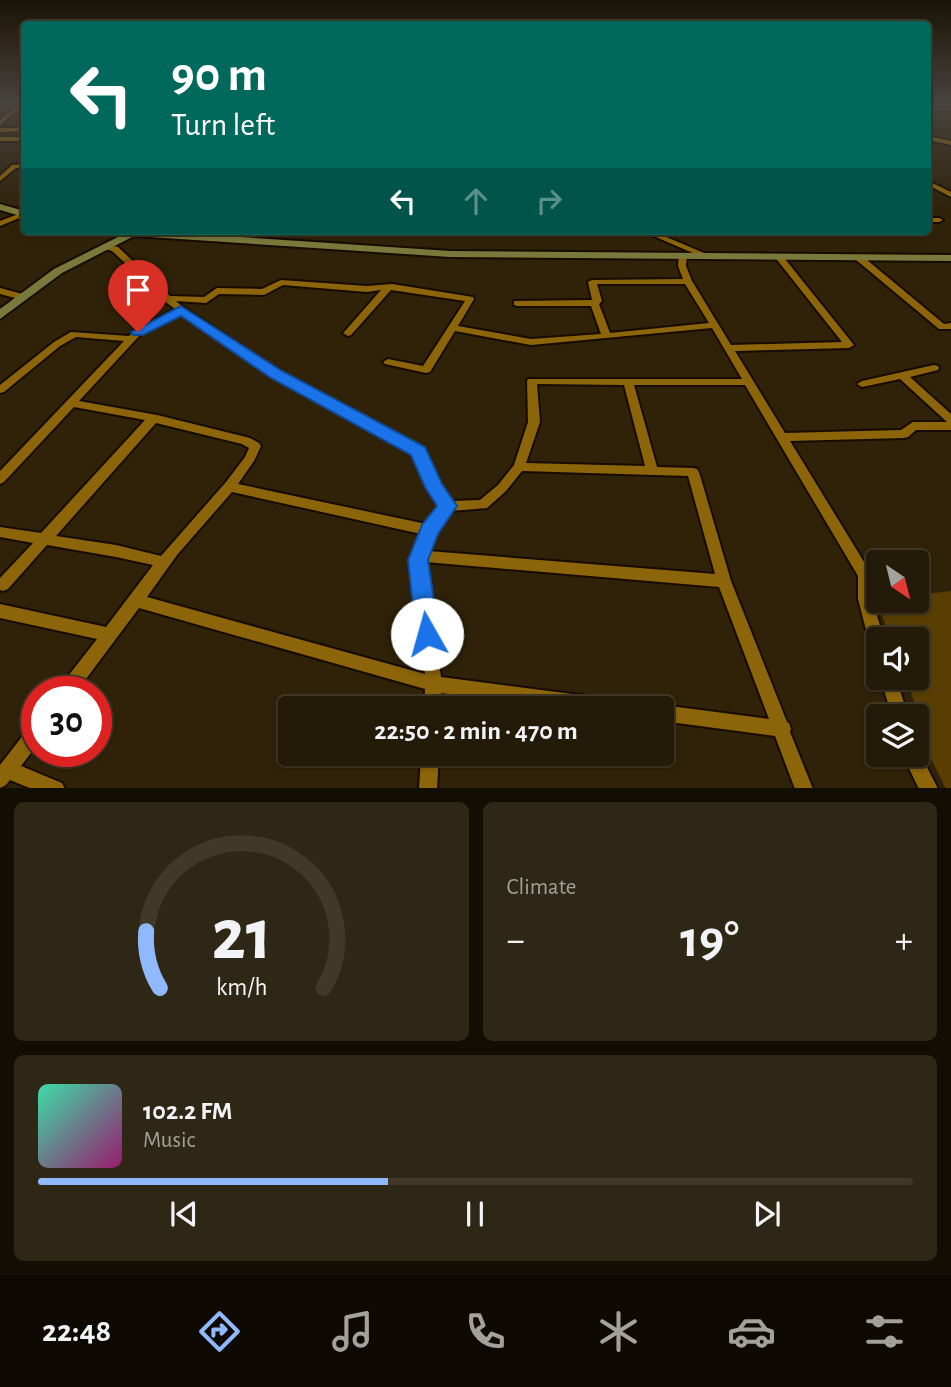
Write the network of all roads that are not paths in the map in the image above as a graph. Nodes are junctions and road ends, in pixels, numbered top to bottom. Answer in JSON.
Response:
{"nodes":[{"id":1,"x":0,"y":139,"type":"edge"},
{"id":2,"x":21,"y":139,"type":"edge"},
{"id":3,"x":932,"y":139,"type":"edge"},
{"id":4,"x":951,"y":143,"type":"edge"},
{"id":5,"x":21,"y":166,"type":"edge"},
{"id":6,"x":0,"y":178,"type":"edge"},
{"id":7,"x":931,"y":186,"type":"edge"},
{"id":8,"x":936,"y":190,"type":"junction"},
{"id":9,"x":951,"y":190,"type":"edge"},
{"id":10,"x":931,"y":191,"type":"edge"},
{"id":11,"x":951,"y":195,"type":"edge"},
{"id":12,"x":2,"y":209,"type":"edge"},
{"id":13,"x":21,"y":213,"type":"edge"},
{"id":14,"x":21,"y":215,"type":"edge"},
{"id":15,"x":931,"y":220,"type":"edge"},
{"id":16,"x":939,"y":220,"type":"dead end"},
{"id":17,"x":0,"y":224,"type":"edge"},
{"id":18,"x":130,"y":235,"type":"edge"},
{"id":19,"x":177,"y":235,"type":"edge"},
{"id":20,"x":656,"y":235,"type":"edge"},
{"id":21,"x":106,"y":246,"type":"junction"},
{"id":22,"x":683,"y":255,"type":"junction"},
{"id":23,"x":705,"y":255,"type":"junction"},
{"id":24,"x":778,"y":256,"type":"junction"},
{"id":25,"x":858,"y":257,"type":"junction"},
{"id":26,"x":951,"y":258,"type":"edge"},
{"id":27,"x":688,"y":281,"type":"junction"},
{"id":28,"x":389,"y":287,"type":"junction"},
{"id":29,"x":2,"y":293,"type":"edge"},
{"id":30,"x":23,"y":297,"type":"junction"},
{"id":31,"x":166,"y":298,"type":"junction"},
{"id":32,"x":517,"y":303,"type":"dead end"},
{"id":33,"x":594,"y":303,"type":"junction"},
{"id":34,"x":181,"y":310,"type":"junction"},
{"id":35,"x":0,"y":315,"type":"edge"},
{"id":36,"x":716,"y":325,"type":"junction"},
{"id":37,"x":951,"y":326,"type":"edge"},
{"id":38,"x":453,"y":328,"type":"junction"},
{"id":39,"x":348,"y":333,"type":"dead end"},
{"id":40,"x":607,"y":336,"type":"junction"},
{"id":41,"x":132,"y":339,"type":"junction"},
{"id":42,"x":730,"y":348,"type":"junction"},
{"id":43,"x":388,"y":362,"type":"dead end"},
{"id":44,"x":934,"y":368,"type":"dead end"},
{"id":45,"x":903,"y":376,"type":"junction"},
{"id":46,"x":628,"y":382,"type":"junction"},
{"id":47,"x":750,"y":382,"type":"junction"},
{"id":48,"x":862,"y":384,"type":"dead end"},
{"id":49,"x":0,"y":390,"type":"edge"},
{"id":50,"x":71,"y":403,"type":"junction"},
{"id":51,"x":153,"y":419,"type":"junction"},
{"id":52,"x":951,"y":420,"type":"edge"},
{"id":53,"x":951,"y":426,"type":"edge"},
{"id":54,"x":783,"y":437,"type":"junction"},
{"id":55,"x":519,"y":467,"type":"junction"},
{"id":56,"x":652,"y":471,"type":"junction"},
{"id":57,"x":0,"y":479,"type":"edge"},
{"id":58,"x":228,"y":486,"type":"junction"},
{"id":59,"x":448,"y":506,"type":"junction"},
{"id":60,"x":429,"y":530,"type":"junction"},
{"id":61,"x":0,"y":532,"type":"edge"},
{"id":62,"x":44,"y":539,"type":"junction"},
{"id":63,"x":420,"y":556,"type":"junction"},
{"id":64,"x":163,"y":562,"type":"junction"},
{"id":65,"x":724,"y":581,"type":"junction"},
{"id":66,"x":3,"y":585,"type":"dead end"},
{"id":67,"x":138,"y":601,"type":"junction"},
{"id":68,"x":0,"y":611,"type":"edge"},
{"id":69,"x":873,"y":627,"type":"edge"},
{"id":70,"x":110,"y":635,"type":"junction"},
{"id":71,"x":79,"y":676,"type":"edge"},
{"id":72,"x":433,"y":684,"type":"junction"},
{"id":73,"x":433,"y":696,"type":"edge"},
{"id":74,"x":526,"y":696,"type":"edge"},
{"id":75,"x":674,"y":715,"type":"edge"},
{"id":76,"x":783,"y":729,"type":"junction"},
{"id":77,"x":21,"y":752,"type":"edge"},
{"id":78,"x":429,"y":766,"type":"edge"},
{"id":79,"x":918,"y":767,"type":"edge"},
{"id":80,"x":4,"y":774,"type":"edge"},
{"id":81,"x":53,"y":788,"type":"edge"},
{"id":82,"x":428,"y":788,"type":"edge"},
{"id":83,"x":804,"y":788,"type":"edge"},
{"id":84,"x":928,"y":788,"type":"edge"}],
"edges":[{"from":1,"to":2,"type":"street"},
{"from":3,"to":4,"type":"street"},
{"from":5,"to":6,"type":"street"},
{"from":7,"to":8,"type":"street"},
{"from":8,"to":9,"type":"street"},
{"from":8,"to":10,"type":"street"},
{"from":8,"to":11,"type":"street"},
{"from":12,"to":13,"type":"main road"},
{"from":14,"to":17,"type":"street"},
{"from":15,"to":16,"type":"street"},
{"from":18,"to":21,"type":"main road"},
{"from":19,"to":22,"type":"main road"},
{"from":20,"to":23,"type":"street"},
{"from":21,"to":30,"type":"main road"},
{"from":21,"to":31,"type":"street"},
{"from":22,"to":23,"type":"main road"},
{"from":22,"to":27,"type":"street"},
{"from":23,"to":24,"type":"main road"},
{"from":24,"to":25,"type":"main road"},
{"from":24,"to":42,"type":"street"},
{"from":25,"to":26,"type":"main road"},
{"from":25,"to":37,"type":"street"},
{"from":27,"to":33,"type":"street"},
{"from":27,"to":36,"type":"street"},
{"from":28,"to":31,"type":"street"},
{"from":28,"to":38,"type":"street"},
{"from":28,"to":39,"type":"street"},
{"from":29,"to":30,"type":"street"},
{"from":30,"to":35,"type":"main road"},
{"from":31,"to":34,"type":"street"},
{"from":32,"to":33,"type":"street"},
{"from":33,"to":40,"type":"street"},
{"from":34,"to":41,"type":"street"},
{"from":34,"to":59,"type":"street"},
{"from":36,"to":40,"type":"street"},
{"from":36,"to":42,"type":"street"},
{"from":38,"to":40,"type":"street"},
{"from":38,"to":43,"type":"street"},
{"from":41,"to":49,"type":"street"},
{"from":41,"to":50,"type":"street"},
{"from":42,"to":47,"type":"street"},
{"from":44,"to":45,"type":"street"},
{"from":45,"to":48,"type":"street"},
{"from":45,"to":52,"type":"street"},
{"from":46,"to":47,"type":"street"},
{"from":46,"to":55,"type":"street"},
{"from":46,"to":56,"type":"street"},
{"from":47,"to":54,"type":"street"},
{"from":50,"to":51,"type":"street"},
{"from":50,"to":57,"type":"street"},
{"from":51,"to":58,"type":"street"},
{"from":51,"to":62,"type":"street"},
{"from":53,"to":54,"type":"street"},
{"from":54,"to":69,"type":"street"},
{"from":55,"to":56,"type":"street"},
{"from":55,"to":59,"type":"street"},
{"from":56,"to":65,"type":"street"},
{"from":58,"to":60,"type":"street"},
{"from":58,"to":64,"type":"street"},
{"from":59,"to":60,"type":"street"},
{"from":60,"to":63,"type":"street"},
{"from":61,"to":62,"type":"street"},
{"from":62,"to":64,"type":"street"},
{"from":62,"to":66,"type":"street"},
{"from":63,"to":65,"type":"street"},
{"from":63,"to":72,"type":"street"},
{"from":64,"to":67,"type":"street"},
{"from":65,"to":76,"type":"street"},
{"from":67,"to":70,"type":"street"},
{"from":67,"to":72,"type":"street"},
{"from":68,"to":70,"type":"street"},
{"from":70,"to":71,"type":"street"},
{"from":72,"to":73,"type":"street"},
{"from":72,"to":74,"type":"street"},
{"from":75,"to":76,"type":"street"},
{"from":76,"to":83,"type":"street"},
{"from":77,"to":80,"type":"street"},
{"from":78,"to":82,"type":"street"},
{"from":79,"to":84,"type":"street"},
{"from":80,"to":81,"type":"street"}]}
